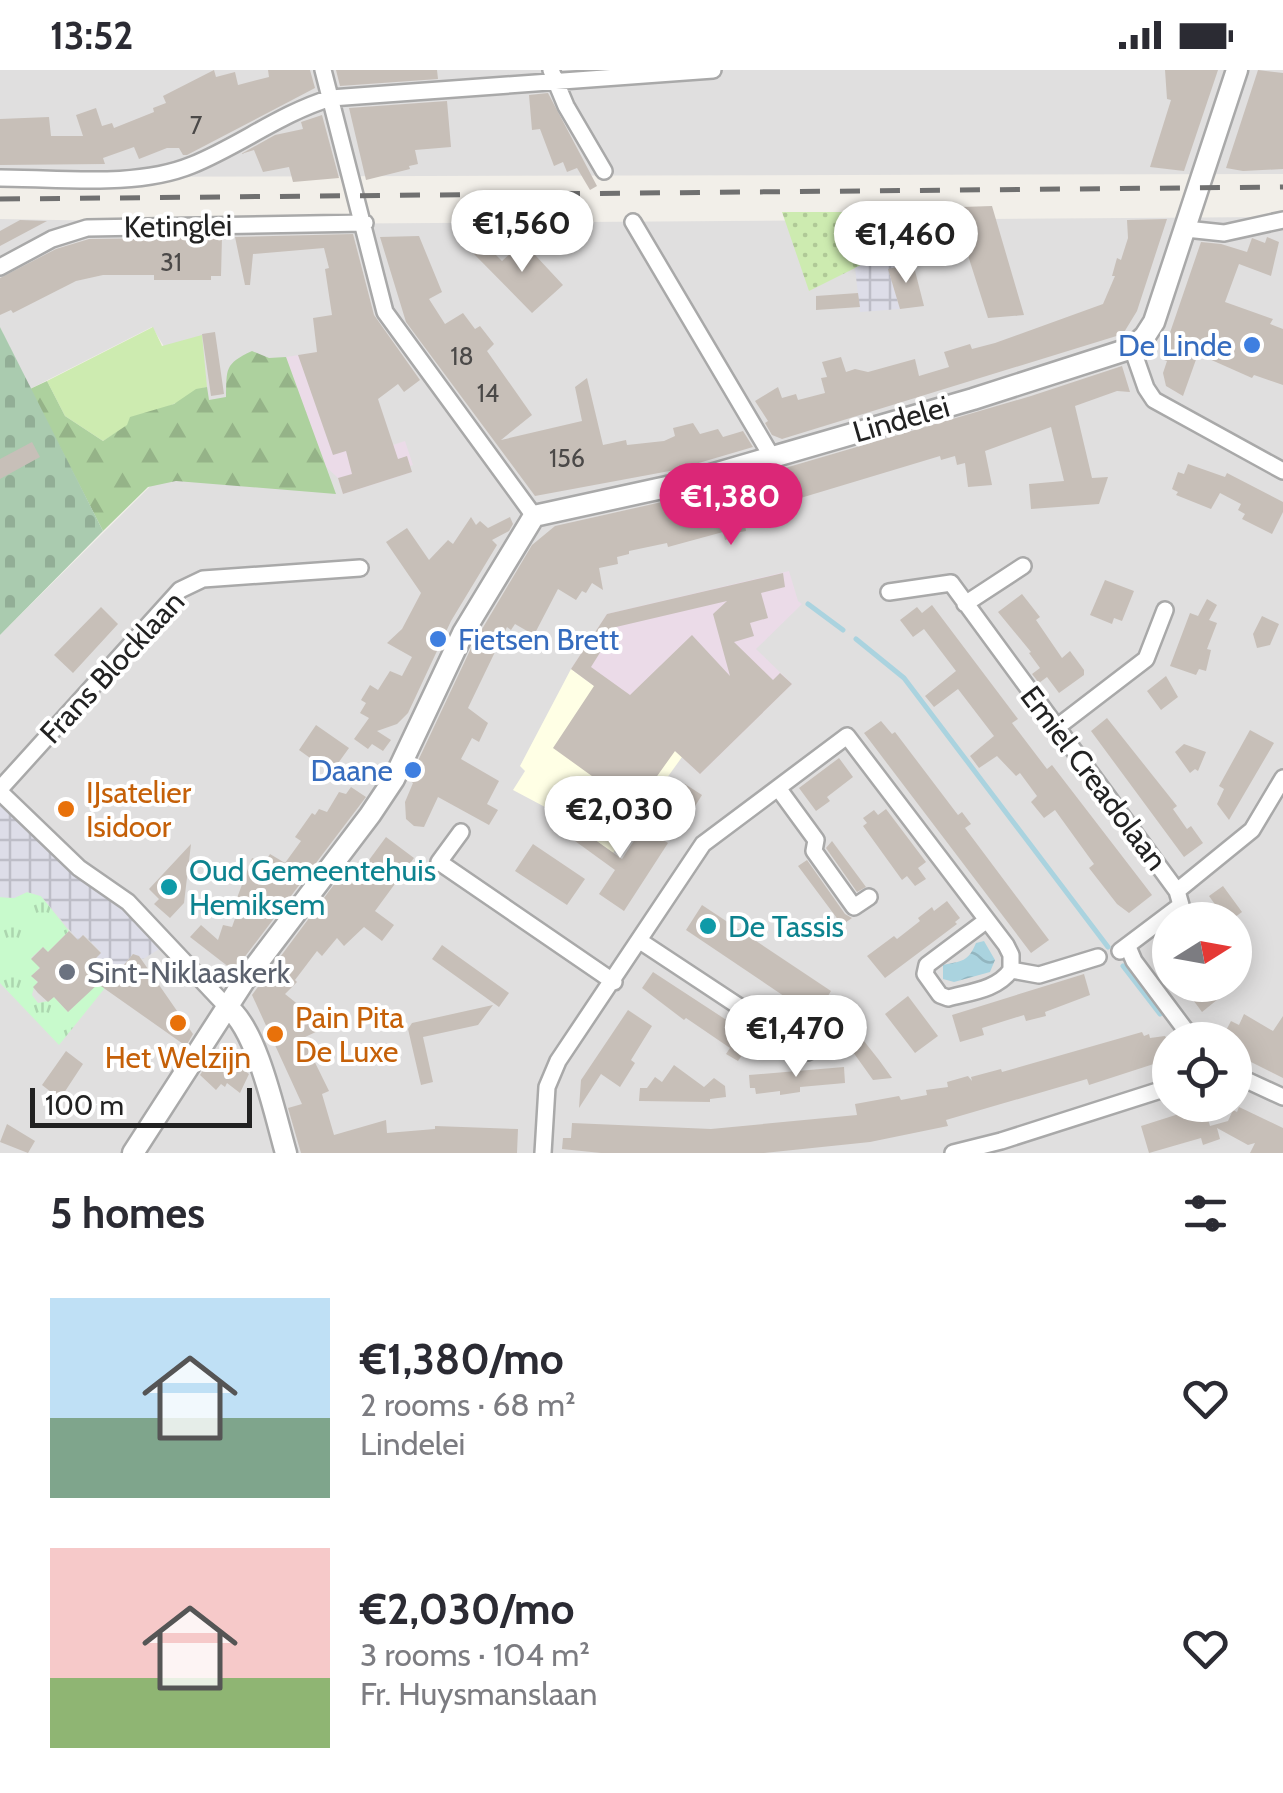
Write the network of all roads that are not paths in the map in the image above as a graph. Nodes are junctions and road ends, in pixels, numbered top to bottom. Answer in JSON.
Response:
{"nodes":[{"id":1,"x":323,"y":70,"type":"edge"},
{"id":2,"x":713,"y":70,"type":"edge"},
{"id":3,"x":1238,"y":70,"type":"edge"},
{"id":4,"x":553,"y":76,"type":"edge"},
{"id":5,"x":331,"y":98,"type":"junction"},
{"id":6,"x":604,"y":170,"type":"dead end"},
{"id":7,"x":0,"y":178,"type":"edge"},
{"id":8,"x":1283,"y":220,"type":"edge"},
{"id":9,"x":633,"y":222,"type":"dead end"},
{"id":10,"x":365,"y":223,"type":"junction"},
{"id":11,"x":1186,"y":229,"type":"junction"},
{"id":12,"x":0,"y":267,"type":"edge"},
{"id":13,"x":1132,"y":348,"type":"junction"},
{"id":14,"x":772,"y":457,"type":"junction"},
{"id":15,"x":1283,"y":471,"type":"edge"},
{"id":16,"x":534,"y":516,"type":"junction"},
{"id":17,"x":1024,"y":566,"type":"dead end"},
{"id":18,"x":360,"y":568,"type":"dead end"},
{"id":19,"x":889,"y":592,"type":"dead end"},
{"id":20,"x":965,"y":604,"type":"junction"},
{"id":21,"x":1165,"y":610,"type":"dead end"},
{"id":22,"x":1056,"y":728,"type":"junction"},
{"id":23,"x":1283,"y":778,"type":"edge"},
{"id":24,"x":778,"y":788,"type":"junction"},
{"id":25,"x":0,"y":791,"type":"edge"},
{"id":26,"x":461,"y":832,"type":"dead end"},
{"id":27,"x":1177,"y":891,"type":"junction"},
{"id":28,"x":870,"y":897,"type":"dead end"},
{"id":29,"x":987,"y":920,"type":"junction"},
{"id":30,"x":640,"y":942,"type":"junction"},
{"id":31,"x":1098,"y":957,"type":"dead end"},
{"id":32,"x":1010,"y":970,"type":"junction"},
{"id":33,"x":614,"y":982,"type":"junction"},
{"id":34,"x":227,"y":1006,"type":"junction"},
{"id":35,"x":1180,"y":1022,"type":"edge"},
{"id":36,"x":808,"y":1052,"type":"dead end"},
{"id":37,"x":1252,"y":1083,"type":"edge"},
{"id":38,"x":1152,"y":1093,"type":"edge"},
{"id":39,"x":1283,"y":1097,"type":"edge"},
{"id":40,"x":543,"y":1149,"type":"edge"},
{"id":41,"x":133,"y":1153,"type":"edge"},
{"id":42,"x":286,"y":1153,"type":"edge"},
{"id":43,"x":953,"y":1153,"type":"edge"}],
"edges":[{"from":1,"to":5,"type":"street"},
{"from":2,"to":4,"type":"street"},
{"from":3,"to":11,"type":"street"},
{"from":4,"to":5,"type":"street"},
{"from":4,"to":6,"type":"street"},
{"from":5,"to":7,"type":"street"},
{"from":5,"to":10,"type":"street"},
{"from":8,"to":11,"type":"street"},
{"from":9,"to":14,"type":"street"},
{"from":10,"to":12,"type":"street","name":"Ketinglei"},
{"from":10,"to":16,"type":"street"},
{"from":11,"to":13,"type":"street"},
{"from":13,"to":14,"type":"street","name":"Lindelei"},
{"from":13,"to":15,"type":"street"},
{"from":14,"to":16,"type":"street","name":"Lindelei"},
{"from":16,"to":34,"type":"street"},
{"from":17,"to":20,"type":"street"},
{"from":18,"to":25,"type":"street","name":"Frans Blocklaan"},
{"from":19,"to":20,"type":"street","name":"Emiel Creadolaan"},
{"from":20,"to":22,"type":"street","name":"Emiel Creadolaan"},
{"from":21,"to":22,"type":"street"},
{"from":22,"to":27,"type":"street","name":"Emiel Creadolaan"},
{"from":23,"to":27,"type":"street"},
{"from":24,"to":28,"type":"street"},
{"from":24,"to":29,"type":"street"},
{"from":24,"to":30,"type":"street"},
{"from":25,"to":34,"type":"street"},
{"from":26,"to":33,"type":"street"},
{"from":27,"to":35,"type":"street","name":"Emiel Creadolaan"},
{"from":29,"to":32,"type":"street"},
{"from":29,"to":32,"type":"street"},
{"from":30,"to":33,"type":"street"},
{"from":30,"to":36,"type":"street"},
{"from":31,"to":32,"type":"street"},
{"from":33,"to":40,"type":"street"},
{"from":34,"to":41,"type":"street"},
{"from":34,"to":42,"type":"street"},
{"from":37,"to":39,"type":"street"},
{"from":38,"to":43,"type":"street"}]}
